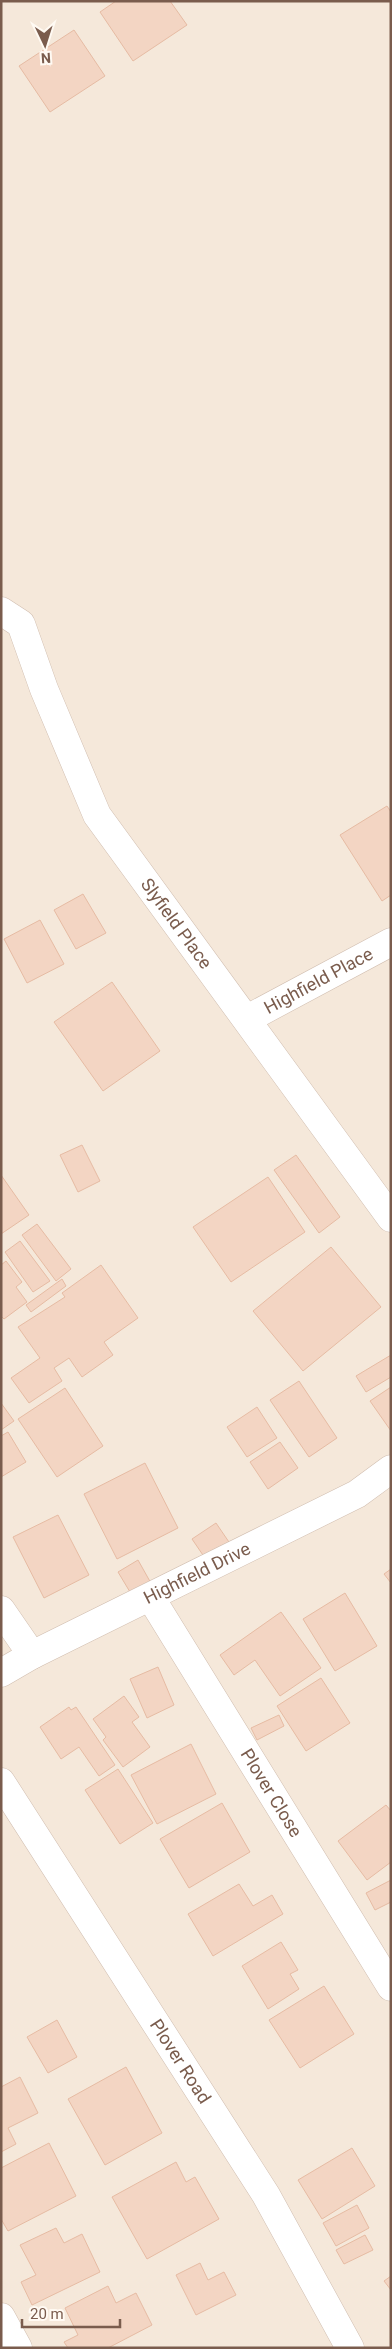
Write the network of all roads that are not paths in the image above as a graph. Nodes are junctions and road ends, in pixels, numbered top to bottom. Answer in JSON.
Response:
{"nodes":[{"id":1,"x":1,"y":611,"type":"edge"},
{"id":2,"x":391,"y":942,"type":"edge"},
{"id":3,"x":247,"y":1019,"type":"junction"},
{"id":4,"x":391,"y":1218,"type":"edge"},
{"id":5,"x":391,"y":1469,"type":"edge"},
{"id":6,"x":151,"y":1598,"type":"junction"},
{"id":7,"x":1,"y":1610,"type":"edge"},
{"id":8,"x":32,"y":1655,"type":"junction"},
{"id":9,"x":1,"y":1673,"type":"edge"},
{"id":10,"x":1,"y":1782,"type":"edge"},
{"id":11,"x":391,"y":1987,"type":"edge"},
{"id":12,"x":1,"y":2317,"type":"edge"},
{"id":13,"x":18,"y":2348,"type":"edge"},
{"id":14,"x":350,"y":2348,"type":"edge"}],
"edges":[{"from":1,"to":3,"type":"street","name":"Slyfield Place"},
{"from":2,"to":3,"type":"street","name":"Highfield Place"},
{"from":3,"to":4,"type":"street","name":"Slyfield Place"},
{"from":5,"to":6,"type":"street","name":"Highfield Drive"},
{"from":6,"to":8,"type":"street","name":"Highfield Drive"},
{"from":6,"to":11,"type":"street","name":"Plover Close"},
{"from":7,"to":8,"type":"street"},
{"from":8,"to":9,"type":"street","name":"Highfield Drive"},
{"from":10,"to":14,"type":"street","name":"Plover Road"},
{"from":12,"to":13,"type":"street"}]}
